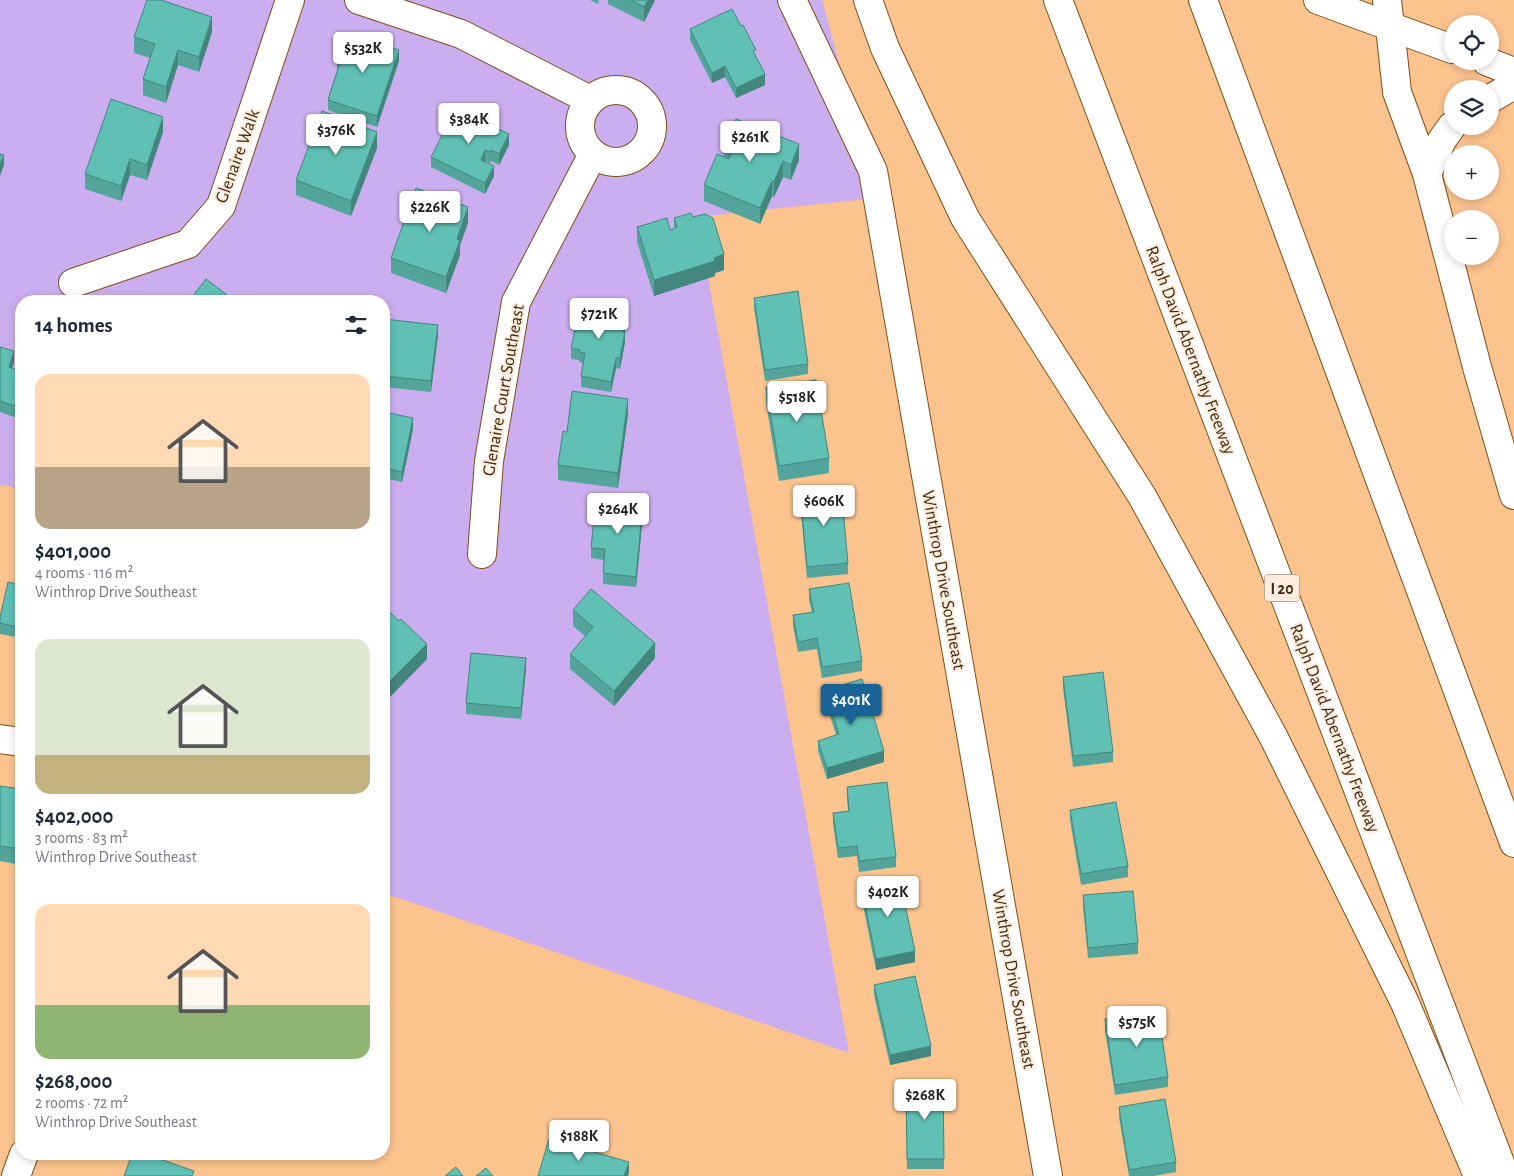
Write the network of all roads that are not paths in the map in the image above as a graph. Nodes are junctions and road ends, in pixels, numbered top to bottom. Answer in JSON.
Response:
{"nodes":[{"id":1,"x":290,"y":0,"type":"edge"},
{"id":2,"x":359,"y":0,"type":"edge"},
{"id":3,"x":792,"y":0,"type":"edge"},
{"id":4,"x":868,"y":0,"type":"edge"},
{"id":5,"x":1058,"y":0,"type":"edge"},
{"id":6,"x":1203,"y":0,"type":"edge"},
{"id":7,"x":1318,"y":0,"type":"edge"},
{"id":8,"x":1388,"y":13,"type":"edge"},
{"id":9,"x":1444,"y":44,"type":"edge"},
{"id":10,"x":1499,"y":66,"type":"edge"},
{"id":11,"x":1514,"y":72,"type":"edge"},
{"id":12,"x":1514,"y":85,"type":"edge"},
{"id":13,"x":1499,"y":94,"type":"edge"},
{"id":14,"x":590,"y":100,"type":"junction"},
{"id":15,"x":1446,"y":135,"type":"edge"},
{"id":16,"x":592,"y":154,"type":"junction"},
{"id":17,"x":1427,"y":174,"type":"junction"},
{"id":18,"x":73,"y":283,"type":"dead end"},
{"id":19,"x":1514,"y":495,"type":"edge"},
{"id":20,"x":482,"y":554,"type":"dead end"},
{"id":21,"x":0,"y":739,"type":"edge"},
{"id":22,"x":15,"y":741,"type":"edge"},
{"id":23,"x":1514,"y":843,"type":"edge"},
{"id":24,"x":22,"y":1160,"type":"edge"},
{"id":25,"x":16,"y":1176,"type":"edge"},
{"id":26,"x":1048,"y":1176,"type":"edge"},
{"id":27,"x":1478,"y":1176,"type":"edge"},
{"id":28,"x":1505,"y":1176,"type":"edge"}],
"edges":[{"from":1,"to":18,"type":"main road","name":"Glenaire Walk"},
{"from":2,"to":14,"type":"main road"},
{"from":3,"to":26,"type":"main road","name":"Winthrop Drive Southeast"},
{"from":4,"to":27,"type":"main road"},
{"from":5,"to":28,"type":"main road","name":"Ralph David Abernathy Freeway","number":"I 20"},
{"from":6,"to":23,"type":"main road"},
{"from":7,"to":8,"type":"main road"},
{"from":8,"to":9,"type":"main road"},
{"from":8,"to":17,"type":"main road"},
{"from":10,"to":11,"type":"main road"},
{"from":12,"to":13,"type":"main road"},
{"from":14,"to":16,"type":"main road"},
{"from":14,"to":16,"type":"main road"},
{"from":15,"to":17,"type":"main road"},
{"from":16,"to":20,"type":"main road","name":"Glenaire Court Southeast"},
{"from":17,"to":19,"type":"main road"},
{"from":21,"to":22,"type":"main road"},
{"from":24,"to":25,"type":"main road"}]}
